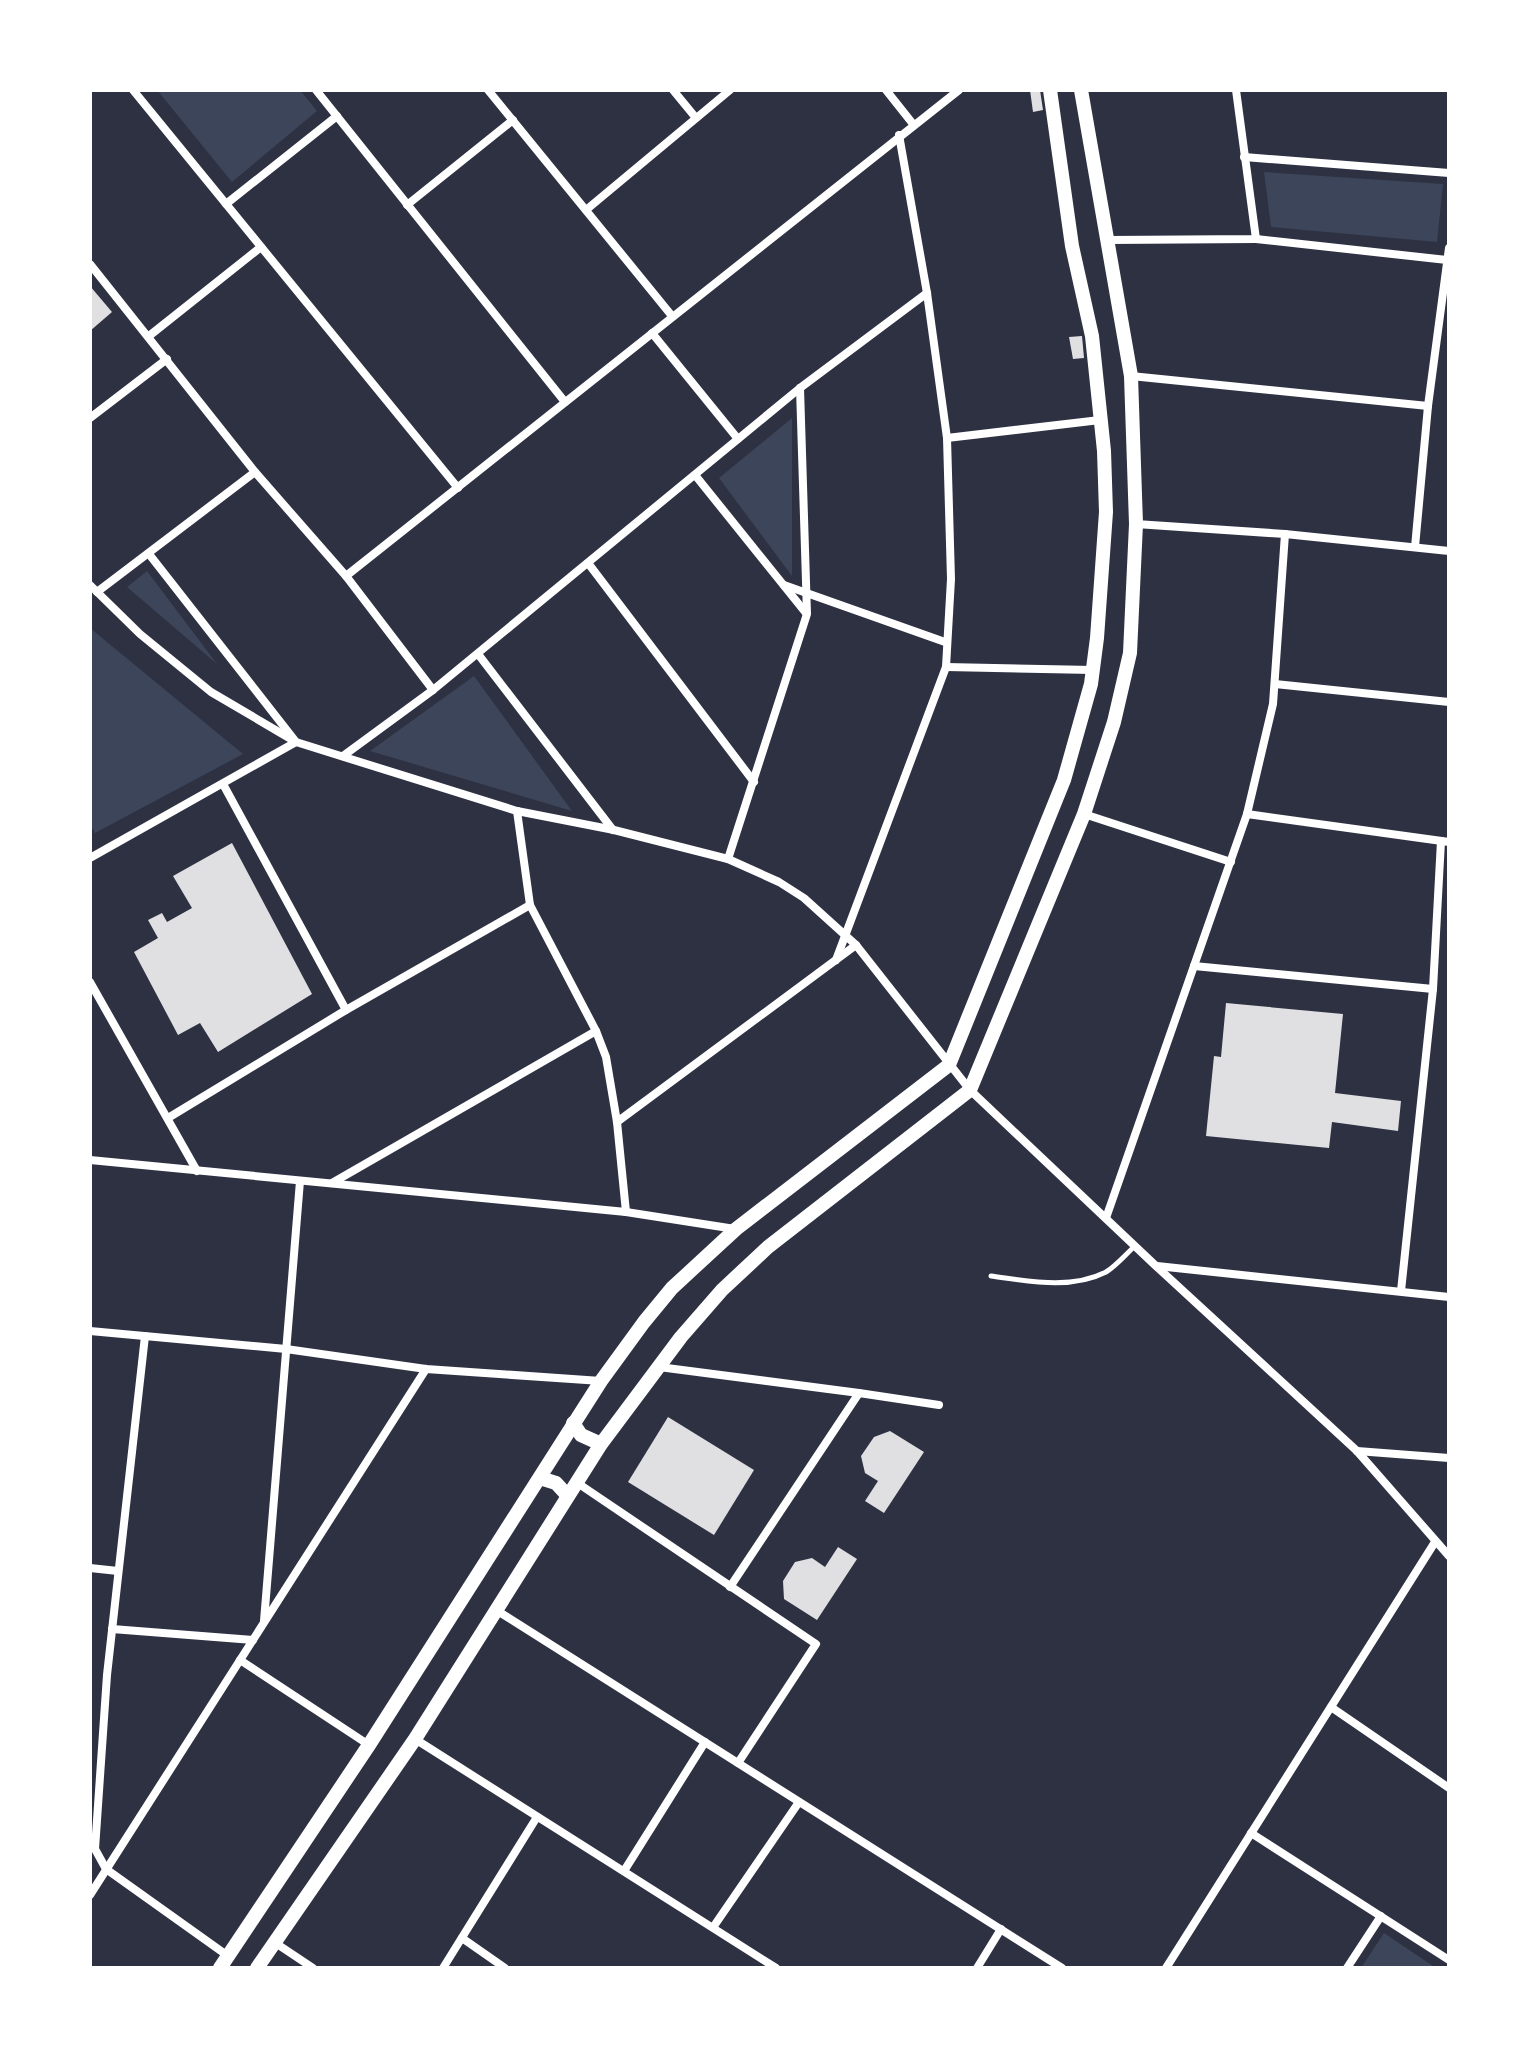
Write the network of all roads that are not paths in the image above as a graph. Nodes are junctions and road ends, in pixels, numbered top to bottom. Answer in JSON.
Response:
{"nodes":[{"id":1,"x":133,"y":90,"type":"edge"},
{"id":2,"x":316,"y":90,"type":"edge"},
{"id":3,"x":488,"y":90,"type":"edge"},
{"id":4,"x":673,"y":90,"type":"edge"},
{"id":5,"x":730,"y":90,"type":"edge"},
{"id":6,"x":886,"y":90,"type":"edge"},
{"id":7,"x":959,"y":90,"type":"edge"},
{"id":8,"x":1050,"y":90,"type":"edge"},
{"id":9,"x":1081,"y":90,"type":"edge"},
{"id":10,"x":1236,"y":90,"type":"edge"},
{"id":11,"x":337,"y":116,"type":"junction"},
{"id":12,"x":696,"y":118,"type":"junction"},
{"id":13,"x":513,"y":120,"type":"junction"},
{"id":14,"x":913,"y":124,"type":"junction"},
{"id":15,"x":899,"y":135,"type":"junction"},
{"id":16,"x":1244,"y":157,"type":"junction"},
{"id":17,"x":1449,"y":173,"type":"edge"},
{"id":18,"x":226,"y":204,"type":"junction"},
{"id":19,"x":407,"y":205,"type":"junction"},
{"id":20,"x":586,"y":210,"type":"junction"},
{"id":21,"x":1256,"y":239,"type":"junction"},
{"id":22,"x":1108,"y":240,"type":"junction"},
{"id":23,"x":261,"y":247,"type":"junction"},
{"id":24,"x":1449,"y":248,"type":"edge"},
{"id":25,"x":1447,"y":260,"type":"edge"},
{"id":26,"x":90,"y":264,"type":"edge"},
{"id":27,"x":927,"y":293,"type":"junction"},
{"id":28,"x":672,"y":316,"type":"junction"},
{"id":29,"x":652,"y":333,"type":"junction"},
{"id":30,"x":149,"y":336,"type":"junction"},
{"id":31,"x":167,"y":359,"type":"junction"},
{"id":32,"x":1131,"y":376,"type":"junction"},
{"id":33,"x":800,"y":388,"type":"junction"},
{"id":34,"x":565,"y":402,"type":"junction"},
{"id":35,"x":1428,"y":406,"type":"junction"},
{"id":36,"x":90,"y":418,"type":"edge"},
{"id":37,"x":1100,"y":420,"type":"junction"},
{"id":38,"x":947,"y":438,"type":"junction"},
{"id":39,"x":738,"y":439,"type":"junction"},
{"id":40,"x":255,"y":472,"type":"junction"},
{"id":41,"x":695,"y":475,"type":"junction"},
{"id":42,"x":458,"y":488,"type":"junction"},
{"id":43,"x":1136,"y":524,"type":"junction"},
{"id":44,"x":1285,"y":534,"type":"junction"},
{"id":45,"x":1415,"y":547,"type":"junction"},
{"id":46,"x":1449,"y":551,"type":"edge"},
{"id":47,"x":149,"y":554,"type":"junction"},
{"id":48,"x":588,"y":563,"type":"junction"},
{"id":49,"x":346,"y":576,"type":"junction"},
{"id":50,"x":784,"y":585,"type":"junction"},
{"id":51,"x":94,"y":589,"type":"edge"},
{"id":52,"x":806,"y":593,"type":"junction"},
{"id":53,"x":807,"y":614,"type":"junction"},
{"id":54,"x":945,"y":642,"type":"junction"},
{"id":55,"x":478,"y":654,"type":"junction"},
{"id":56,"x":946,"y":667,"type":"junction"},
{"id":57,"x":1093,"y":670,"type":"junction"},
{"id":58,"x":1275,"y":684,"type":"junction"},
{"id":59,"x":433,"y":690,"type":"junction"},
{"id":60,"x":1449,"y":702,"type":"edge"},
{"id":61,"x":296,"y":742,"type":"junction"},
{"id":62,"x":343,"y":756,"type":"junction"},
{"id":63,"x":754,"y":782,"type":"junction"},
{"id":64,"x":223,"y":784,"type":"junction"},
{"id":65,"x":517,"y":811,"type":"junction"},
{"id":66,"x":1084,"y":814,"type":"junction"},
{"id":67,"x":1247,"y":814,"type":"junction"},
{"id":68,"x":614,"y":830,"type":"junction"},
{"id":69,"x":1445,"y":841,"type":"edge"},
{"id":70,"x":90,"y":858,"type":"edge"},
{"id":71,"x":728,"y":859,"type":"junction"},
{"id":72,"x":1231,"y":862,"type":"junction"},
{"id":73,"x":530,"y":905,"type":"junction"},
{"id":74,"x":847,"y":934,"type":"junction"},
{"id":75,"x":856,"y":945,"type":"junction"},
{"id":76,"x":836,"y":960,"type":"junction"},
{"id":77,"x":1194,"y":966,"type":"junction"},
{"id":78,"x":90,"y":982,"type":"edge"},
{"id":79,"x":1433,"y":989,"type":"junction"},
{"id":80,"x":346,"y":1010,"type":"junction"},
{"id":81,"x":596,"y":1031,"type":"junction"},
{"id":82,"x":949,"y":1065,"type":"junction"},
{"id":83,"x":970,"y":1090,"type":"junction"},
{"id":84,"x":168,"y":1118,"type":"junction"},
{"id":85,"x":617,"y":1122,"type":"junction"},
{"id":86,"x":90,"y":1160,"type":"edge"},
{"id":87,"x":197,"y":1171,"type":"junction"},
{"id":88,"x":300,"y":1181,"type":"junction"},
{"id":89,"x":332,"y":1184,"type":"junction"},
{"id":90,"x":626,"y":1212,"type":"junction"},
{"id":91,"x":1106,"y":1218,"type":"junction"},
{"id":92,"x":736,"y":1229,"type":"junction"},
{"id":93,"x":1135,"y":1246,"type":"junction"},
{"id":94,"x":1156,"y":1266,"type":"junction"},
{"id":95,"x":991,"y":1276,"type":"dead end"},
{"id":96,"x":1401,"y":1291,"type":"junction"},
{"id":97,"x":1449,"y":1297,"type":"edge"},
{"id":98,"x":90,"y":1331,"type":"edge"},
{"id":99,"x":145,"y":1336,"type":"junction"},
{"id":100,"x":286,"y":1349,"type":"junction"},
{"id":101,"x":659,"y":1367,"type":"junction"},
{"id":102,"x":426,"y":1369,"type":"junction"},
{"id":103,"x":601,"y":1381,"type":"junction"},
{"id":104,"x":859,"y":1393,"type":"junction"},
{"id":105,"x":939,"y":1405,"type":"dead end"},
{"id":106,"x":573,"y":1423,"type":"junction"},
{"id":107,"x":601,"y":1444,"type":"junction"},
{"id":108,"x":1357,"y":1451,"type":"junction"},
{"id":109,"x":1449,"y":1458,"type":"edge"},
{"id":110,"x":540,"y":1478,"type":"junction"},
{"id":111,"x":576,"y":1481,"type":"junction"},
{"id":112,"x":567,"y":1495,"type":"junction"},
{"id":113,"x":1435,"y":1542,"type":"junction"},
{"id":114,"x":1449,"y":1556,"type":"edge"},
{"id":115,"x":90,"y":1568,"type":"edge"},
{"id":116,"x":118,"y":1571,"type":"junction"},
{"id":117,"x":730,"y":1587,"type":"junction"},
{"id":118,"x":496,"y":1610,"type":"junction"},
{"id":119,"x":264,"y":1622,"type":"junction"},
{"id":120,"x":112,"y":1629,"type":"junction"},
{"id":121,"x":253,"y":1640,"type":"junction"},
{"id":122,"x":240,"y":1660,"type":"junction"},
{"id":123,"x":1331,"y":1707,"type":"junction"},
{"id":124,"x":415,"y":1739,"type":"junction"},
{"id":125,"x":705,"y":1742,"type":"junction"},
{"id":126,"x":369,"y":1745,"type":"junction"},
{"id":127,"x":738,"y":1763,"type":"junction"},
{"id":128,"x":1449,"y":1788,"type":"edge"},
{"id":129,"x":799,"y":1802,"type":"junction"},
{"id":130,"x":537,"y":1817,"type":"junction"},
{"id":131,"x":1251,"y":1833,"type":"junction"},
{"id":132,"x":92,"y":1849,"type":"edge"},
{"id":133,"x":106,"y":1869,"type":"junction"},
{"id":134,"x":624,"y":1871,"type":"junction"},
{"id":135,"x":90,"y":1895,"type":"edge"},
{"id":136,"x":1381,"y":1916,"type":"junction"},
{"id":137,"x":714,"y":1926,"type":"junction"},
{"id":138,"x":1001,"y":1929,"type":"junction"},
{"id":139,"x":462,"y":1938,"type":"junction"},
{"id":140,"x":274,"y":1942,"type":"junction"},
{"id":141,"x":1449,"y":1960,"type":"edge"},
{"id":142,"x":224,"y":1962,"type":"edge"},
{"id":143,"x":257,"y":1968,"type":"edge"},
{"id":144,"x":313,"y":1968,"type":"edge"},
{"id":145,"x":443,"y":1968,"type":"edge"},
{"id":146,"x":505,"y":1968,"type":"edge"},
{"id":147,"x":776,"y":1968,"type":"edge"},
{"id":148,"x":977,"y":1968,"type":"edge"},
{"id":149,"x":1062,"y":1968,"type":"edge"},
{"id":150,"x":1166,"y":1968,"type":"edge"},
{"id":151,"x":1347,"y":1968,"type":"edge"}],
"edges":[{"from":1,"to":18,"type":"street"},
{"from":2,"to":11,"type":"street"},
{"from":3,"to":13,"type":"street"},
{"from":4,"to":12,"type":"street"},
{"from":5,"to":12,"type":"street"},
{"from":6,"to":14,"type":"street"},
{"from":7,"to":14,"type":"street"},
{"from":8,"to":37,"type":"main road"},
{"from":9,"to":22,"type":"main road"},
{"from":10,"to":16,"type":"street"},
{"from":11,"to":18,"type":"street"},
{"from":11,"to":19,"type":"street"},
{"from":12,"to":20,"type":"street"},
{"from":13,"to":19,"type":"street"},
{"from":13,"to":20,"type":"street"},
{"from":14,"to":15,"type":"street"},
{"from":15,"to":27,"type":"street"},
{"from":15,"to":28,"type":"street"},
{"from":16,"to":17,"type":"street"},
{"from":16,"to":21,"type":"street"},
{"from":18,"to":23,"type":"street"},
{"from":19,"to":34,"type":"street"},
{"from":20,"to":28,"type":"street"},
{"from":21,"to":22,"type":"street"},
{"from":21,"to":25,"type":"street"},
{"from":22,"to":32,"type":"main road"},
{"from":23,"to":30,"type":"street"},
{"from":23,"to":42,"type":"street"},
{"from":24,"to":25,"type":"street"},
{"from":25,"to":35,"type":"street"},
{"from":26,"to":30,"type":"street"},
{"from":27,"to":33,"type":"street"},
{"from":27,"to":38,"type":"street"},
{"from":28,"to":29,"type":"street"},
{"from":29,"to":34,"type":"street"},
{"from":29,"to":39,"type":"street"},
{"from":30,"to":31,"type":"street"},
{"from":31,"to":36,"type":"street"},
{"from":31,"to":40,"type":"street"},
{"from":32,"to":35,"type":"street"},
{"from":32,"to":43,"type":"main road"},
{"from":33,"to":39,"type":"street"},
{"from":33,"to":52,"type":"street"},
{"from":34,"to":42,"type":"street"},
{"from":35,"to":45,"type":"street"},
{"from":37,"to":38,"type":"street"},
{"from":37,"to":57,"type":"main road"},
{"from":38,"to":54,"type":"street"},
{"from":39,"to":41,"type":"street"},
{"from":40,"to":47,"type":"street"},
{"from":40,"to":49,"type":"street"},
{"from":41,"to":48,"type":"street"},
{"from":41,"to":50,"type":"street"},
{"from":42,"to":49,"type":"street"},
{"from":43,"to":44,"type":"street"},
{"from":43,"to":66,"type":"main road"},
{"from":44,"to":45,"type":"street"},
{"from":44,"to":58,"type":"street"},
{"from":45,"to":46,"type":"street"},
{"from":47,"to":51,"type":"street"},
{"from":47,"to":61,"type":"street"},
{"from":48,"to":55,"type":"street"},
{"from":48,"to":63,"type":"street"},
{"from":49,"to":59,"type":"street"},
{"from":50,"to":52,"type":"street"},
{"from":50,"to":53,"type":"street"},
{"from":51,"to":61,"type":"street"},
{"from":52,"to":53,"type":"street"},
{"from":52,"to":54,"type":"street"},
{"from":53,"to":63,"type":"street"},
{"from":54,"to":56,"type":"street"},
{"from":55,"to":59,"type":"street"},
{"from":55,"to":68,"type":"street"},
{"from":56,"to":57,"type":"street"},
{"from":56,"to":74,"type":"street"},
{"from":57,"to":82,"type":"main road"},
{"from":58,"to":60,"type":"street"},
{"from":58,"to":67,"type":"street"},
{"from":59,"to":62,"type":"street"},
{"from":61,"to":62,"type":"street"},
{"from":61,"to":64,"type":"street"},
{"from":62,"to":65,"type":"street"},
{"from":63,"to":71,"type":"street"},
{"from":64,"to":70,"type":"street"},
{"from":64,"to":80,"type":"street"},
{"from":65,"to":68,"type":"street"},
{"from":65,"to":73,"type":"street"},
{"from":66,"to":72,"type":"street"},
{"from":66,"to":83,"type":"main road"},
{"from":67,"to":69,"type":"street"},
{"from":67,"to":72,"type":"street"},
{"from":68,"to":71,"type":"street"},
{"from":69,"to":79,"type":"street"},
{"from":71,"to":74,"type":"street"},
{"from":72,"to":77,"type":"street"},
{"from":73,"to":80,"type":"street"},
{"from":73,"to":81,"type":"street"},
{"from":74,"to":75,"type":"street"},
{"from":74,"to":76,"type":"street"},
{"from":75,"to":76,"type":"street"},
{"from":75,"to":82,"type":"street"},
{"from":76,"to":85,"type":"street"},
{"from":77,"to":79,"type":"street"},
{"from":77,"to":91,"type":"street"},
{"from":78,"to":84,"type":"street"},
{"from":79,"to":96,"type":"street"},
{"from":80,"to":84,"type":"street"},
{"from":81,"to":85,"type":"street"},
{"from":81,"to":89,"type":"street"},
{"from":82,"to":83,"type":"street"},
{"from":82,"to":92,"type":"main road"},
{"from":83,"to":91,"type":"street"},
{"from":83,"to":101,"type":"main road"},
{"from":84,"to":87,"type":"street"},
{"from":85,"to":90,"type":"street"},
{"from":86,"to":87,"type":"street"},
{"from":87,"to":88,"type":"street"},
{"from":88,"to":89,"type":"street"},
{"from":88,"to":100,"type":"street"},
{"from":89,"to":90,"type":"street"},
{"from":90,"to":92,"type":"street"},
{"from":91,"to":93,"type":"street"},
{"from":92,"to":103,"type":"main road"},
{"from":93,"to":94,"type":"street"},
{"from":93,"to":95,"type":"lane"},
{"from":94,"to":96,"type":"street"},
{"from":94,"to":108,"type":"street"},
{"from":96,"to":97,"type":"street"},
{"from":98,"to":99,"type":"street"},
{"from":99,"to":100,"type":"street"},
{"from":99,"to":116,"type":"street"},
{"from":100,"to":102,"type":"street"},
{"from":100,"to":119,"type":"street"},
{"from":101,"to":104,"type":"street"},
{"from":101,"to":107,"type":"main road"},
{"from":102,"to":103,"type":"street"},
{"from":102,"to":119,"type":"street"},
{"from":103,"to":106,"type":"main road"},
{"from":104,"to":105,"type":"street"},
{"from":104,"to":117,"type":"street"},
{"from":106,"to":107,"type":"main road"},
{"from":106,"to":110,"type":"main road"},
{"from":107,"to":111,"type":"main road"},
{"from":108,"to":109,"type":"street"},
{"from":108,"to":113,"type":"street"},
{"from":110,"to":112,"type":"main road"},
{"from":110,"to":126,"type":"main road"},
{"from":111,"to":112,"type":"main road"},
{"from":111,"to":117,"type":"street"},
{"from":112,"to":118,"type":"main road"},
{"from":113,"to":114,"type":"street"},
{"from":113,"to":123,"type":"street"},
{"from":115,"to":116,"type":"street"},
{"from":116,"to":120,"type":"street"},
{"from":117,"to":127,"type":"street"},
{"from":118,"to":124,"type":"main road"},
{"from":118,"to":125,"type":"street"},
{"from":119,"to":121,"type":"street"},
{"from":120,"to":121,"type":"street"},
{"from":120,"to":132,"type":"street"},
{"from":121,"to":122,"type":"street"},
{"from":122,"to":126,"type":"street"},
{"from":122,"to":133,"type":"street"},
{"from":123,"to":128,"type":"street"},
{"from":123,"to":131,"type":"street"},
{"from":124,"to":130,"type":"street"},
{"from":124,"to":140,"type":"main road"},
{"from":125,"to":127,"type":"street"},
{"from":125,"to":134,"type":"street"},
{"from":126,"to":142,"type":"main road"},
{"from":127,"to":129,"type":"street"},
{"from":129,"to":137,"type":"street"},
{"from":129,"to":138,"type":"street"},
{"from":130,"to":134,"type":"street"},
{"from":130,"to":139,"type":"street"},
{"from":131,"to":136,"type":"street"},
{"from":131,"to":150,"type":"street"},
{"from":132,"to":133,"type":"street"},
{"from":133,"to":135,"type":"street"},
{"from":133,"to":142,"type":"street"},
{"from":134,"to":137,"type":"street"},
{"from":136,"to":141,"type":"street"},
{"from":136,"to":151,"type":"street"},
{"from":137,"to":147,"type":"street"},
{"from":138,"to":148,"type":"street"},
{"from":138,"to":149,"type":"street"},
{"from":139,"to":145,"type":"street"},
{"from":139,"to":146,"type":"street"},
{"from":140,"to":143,"type":"main road"},
{"from":140,"to":144,"type":"street"}]}
